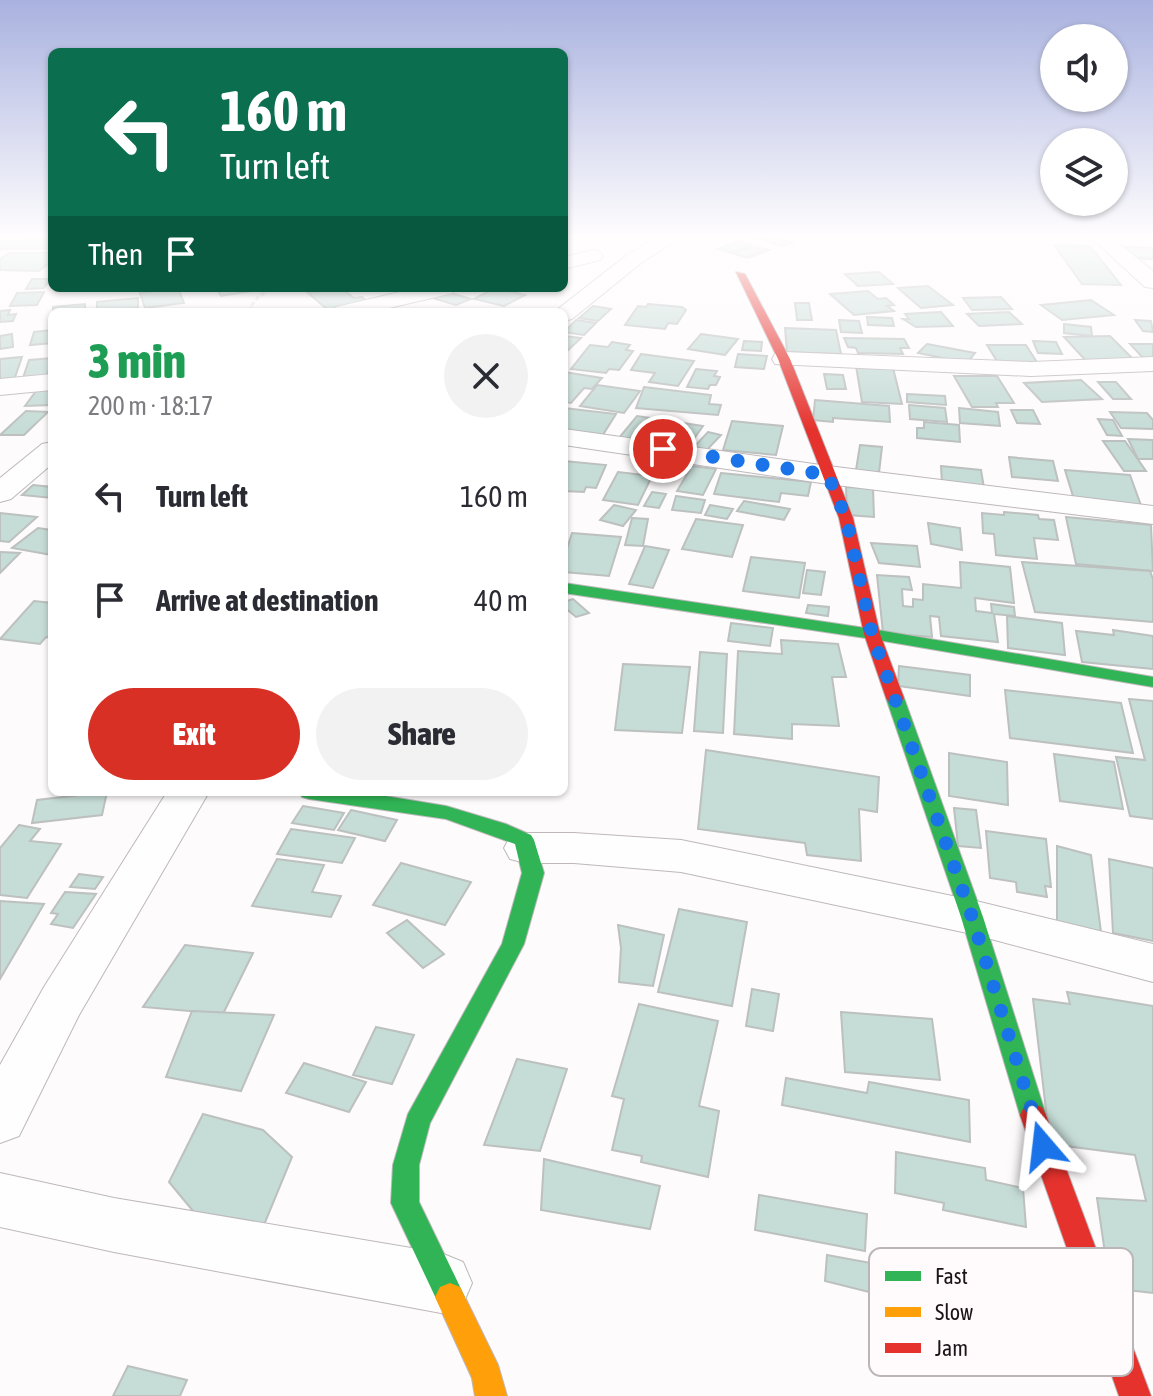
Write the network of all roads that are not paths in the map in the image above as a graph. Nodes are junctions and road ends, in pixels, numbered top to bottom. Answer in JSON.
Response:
{"nodes":[{"id":1,"x":394,"y":300,"type":"edge"},
{"id":2,"x":754,"y":300,"type":"edge"},
{"id":3,"x":361,"y":308,"type":"edge"},
{"id":4,"x":784,"y":359,"type":"junction"},
{"id":5,"x":1153,"y":364,"type":"edge"},
{"id":6,"x":48,"y":382,"type":"edge"},
{"id":7,"x":0,"y":387,"type":"edge"},
{"id":8,"x":568,"y":438,"type":"edge"},
{"id":9,"x":48,"y":453,"type":"edge"},
{"id":10,"x":828,"y":475,"type":"junction"},
{"id":11,"x":0,"y":493,"type":"edge"},
{"id":12,"x":1153,"y":515,"type":"edge"},
{"id":13,"x":568,"y":589,"type":"edge"},
{"id":14,"x":872,"y":634,"type":"junction"},
{"id":15,"x":1153,"y":682,"type":"edge"},
{"id":16,"x":186,"y":796,"type":"edge"},
{"id":17,"x":334,"y":796,"type":"edge"},
{"id":18,"x":526,"y":848,"type":"junction"},
{"id":19,"x":972,"y":917,"type":"junction"},
{"id":20,"x":1153,"y":963,"type":"edge"},
{"id":21,"x":0,"y":1119,"type":"edge"},
{"id":22,"x":0,"y":1200,"type":"edge"},
{"id":23,"x":1081,"y":1248,"type":"edge"},
{"id":24,"x":441,"y":1283,"type":"junction"},
{"id":25,"x":1128,"y":1376,"type":"edge"},
{"id":26,"x":491,"y":1396,"type":"edge"},
{"id":27,"x":1135,"y":1396,"type":"edge"}],
"edges":[{"from":1,"to":3,"type":"street"},
{"from":2,"to":4,"type":"street"},
{"from":4,"to":5,"type":"street"},
{"from":4,"to":10,"type":"street"},
{"from":6,"to":7,"type":"street"},
{"from":8,"to":10,"type":"street"},
{"from":9,"to":11,"type":"street"},
{"from":10,"to":12,"type":"street"},
{"from":10,"to":14,"type":"street"},
{"from":13,"to":14,"type":"street"},
{"from":14,"to":15,"type":"street"},
{"from":14,"to":19,"type":"street"},
{"from":16,"to":21,"type":"street"},
{"from":17,"to":18,"type":"street"},
{"from":18,"to":19,"type":"street"},
{"from":18,"to":24,"type":"street"},
{"from":19,"to":20,"type":"street"},
{"from":19,"to":23,"type":"street"},
{"from":22,"to":24,"type":"street"},
{"from":24,"to":26,"type":"street"},
{"from":25,"to":27,"type":"street"}]}
